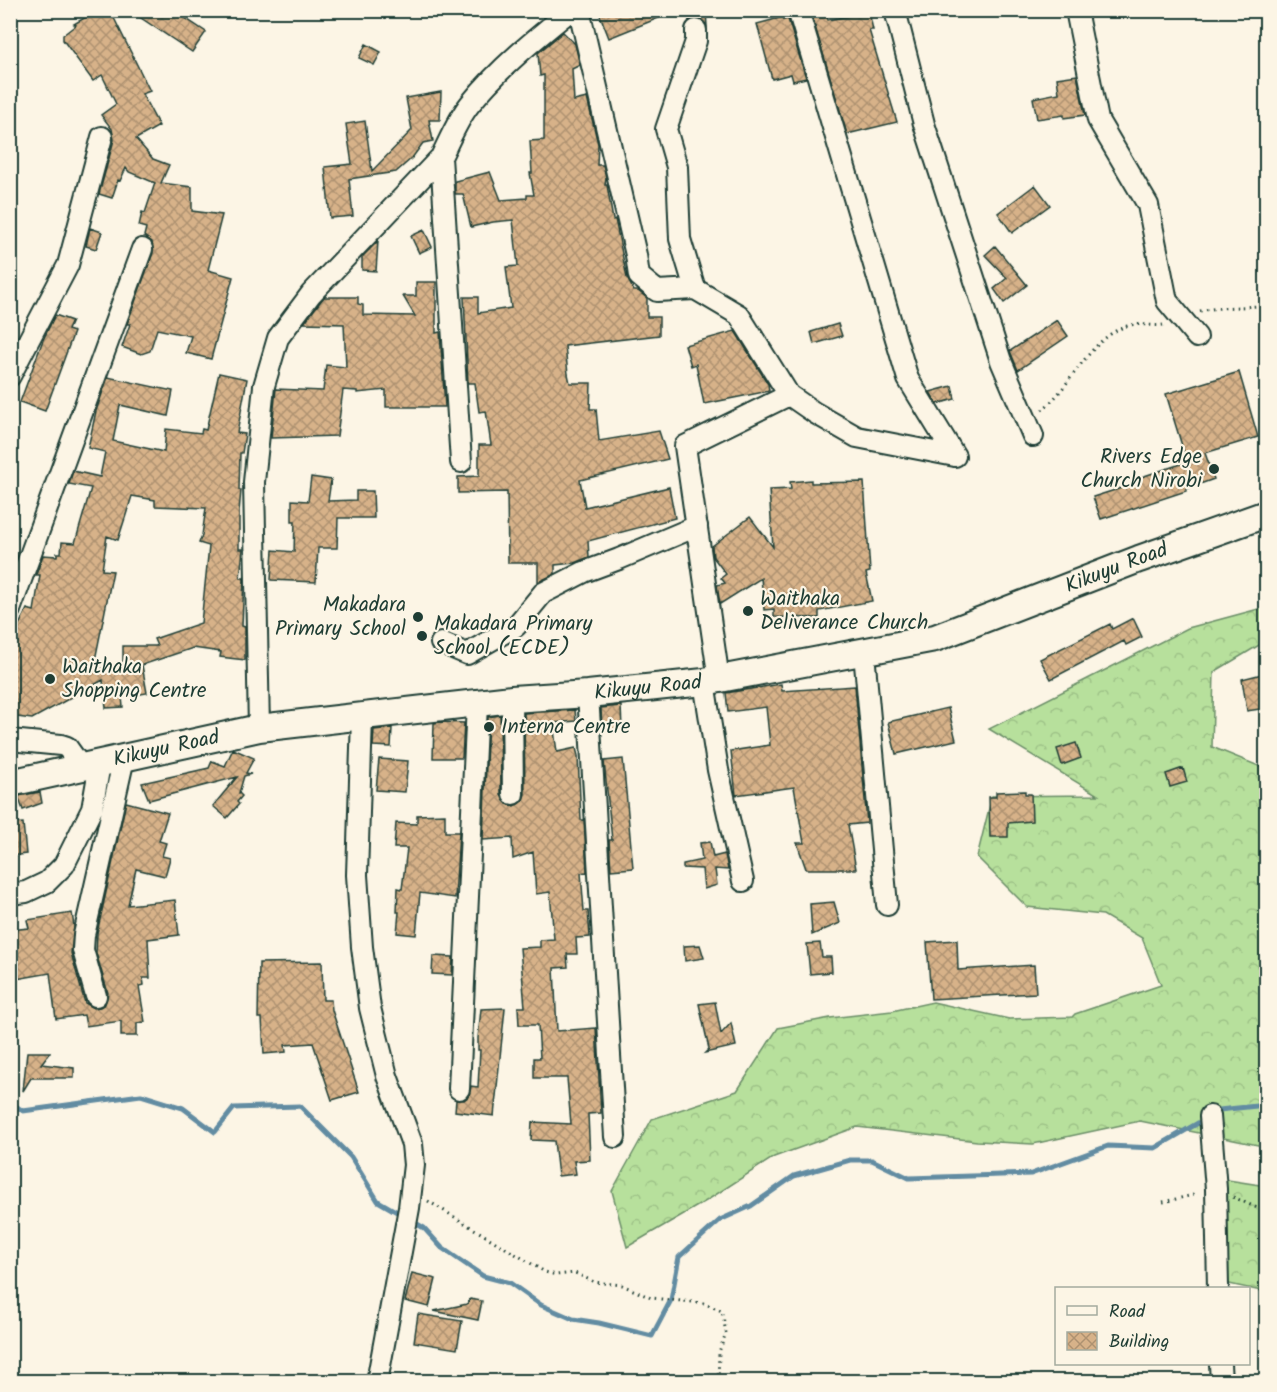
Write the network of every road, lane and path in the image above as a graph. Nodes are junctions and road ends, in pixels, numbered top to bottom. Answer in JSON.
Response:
{"nodes":[{"id":1,"x":571,"y":10,"type":"edge"},
{"id":2,"x":579,"y":10,"type":"edge"},
{"id":3,"x":798,"y":10,"type":"edge"},
{"id":4,"x":895,"y":10,"type":"edge"},
{"id":5,"x":1076,"y":10,"type":"edge"},
{"id":6,"x":696,"y":30,"type":"dead end"},
{"id":7,"x":102,"y":137,"type":"dead end"},
{"id":8,"x":441,"y":157,"type":"junction"},
{"id":9,"x":142,"y":249,"type":"dead end"},
{"id":10,"x":695,"y":289,"type":"junction"},
{"id":11,"x":1266,"y":305,"type":"edge"},
{"id":12,"x":1194,"y":313,"type":"dead end"},
{"id":13,"x":1166,"y":324,"type":"dead end"},
{"id":14,"x":1197,"y":337,"type":"dead end"},
{"id":15,"x":10,"y":376,"type":"edge"},
{"id":16,"x":789,"y":395,"type":"junction"},
{"id":17,"x":1030,"y":428,"type":"joint"},
{"id":18,"x":461,"y":462,"type":"dead end"},
{"id":19,"x":1266,"y":514,"type":"edge"},
{"id":20,"x":697,"y":526,"type":"junction"},
{"id":21,"x":10,"y":610,"type":"edge"},
{"id":22,"x":441,"y":643,"type":"dead end"},
{"id":23,"x":864,"y":653,"type":"junction"},
{"id":24,"x":712,"y":681,"type":"junction"},
{"id":25,"x":588,"y":694,"type":"junction"},
{"id":26,"x":512,"y":699,"type":"junction"},
{"id":27,"x":477,"y":704,"type":"junction"},
{"id":28,"x":362,"y":717,"type":"junction"},
{"id":29,"x":259,"y":728,"type":"junction"},
{"id":30,"x":10,"y":740,"type":"edge"},
{"id":31,"x":102,"y":763,"type":"junction"},
{"id":32,"x":10,"y":783,"type":"edge"},
{"id":33,"x":513,"y":794,"type":"dead end"},
{"id":34,"x":743,"y":881,"type":"dead end"},
{"id":35,"x":10,"y":894,"type":"edge"},
{"id":36,"x":887,"y":905,"type":"dead end"},
{"id":37,"x":96,"y":996,"type":"dead end"},
{"id":38,"x":459,"y":1089,"type":"dead end"},
{"id":39,"x":1209,"y":1116,"type":"dead end"},
{"id":40,"x":615,"y":1137,"type":"dead end"},
{"id":41,"x":411,"y":1191,"type":"junction"},
{"id":42,"x":1218,"y":1287,"type":"edge"},
{"id":43,"x":1220,"y":1365,"type":"edge"},
{"id":44,"x":377,"y":1382,"type":"edge"},
{"id":45,"x":718,"y":1382,"type":"edge"},
{"id":46,"x":1221,"y":1382,"type":"edge"}],
"edges":[{"from":1,"to":8,"type":"street"},
{"from":2,"to":10,"type":"street"},
{"from":3,"to":16,"type":"street"},
{"from":4,"to":17,"type":"street"},
{"from":5,"to":14,"type":"street"},
{"from":6,"to":10,"type":"street"},
{"from":7,"to":15,"type":"street"},
{"from":8,"to":18,"type":"street"},
{"from":8,"to":29,"type":"street"},
{"from":9,"to":21,"type":"street"},
{"from":10,"to":16,"type":"street"},
{"from":11,"to":12,"type":"path"},
{"from":13,"to":17,"type":"path"},
{"from":16,"to":20,"type":"street"},
{"from":19,"to":23,"type":"main road","name":"Kikuyu Road"},
{"from":20,"to":22,"type":"street"},
{"from":20,"to":24,"type":"street"},
{"from":23,"to":24,"type":"main road","name":"Kikuyu Road"},
{"from":23,"to":36,"type":"street"},
{"from":24,"to":25,"type":"main road","name":"Kikuyu Road"},
{"from":24,"to":34,"type":"street"},
{"from":25,"to":26,"type":"main road","name":"Kikuyu Road"},
{"from":25,"to":40,"type":"street"},
{"from":26,"to":27,"type":"main road","name":"Kikuyu Road"},
{"from":26,"to":33,"type":"street"},
{"from":27,"to":28,"type":"main road","name":"Kikuyu Road"},
{"from":27,"to":38,"type":"street"},
{"from":28,"to":29,"type":"main road","name":"Kikuyu Road"},
{"from":28,"to":41,"type":"street"},
{"from":29,"to":31,"type":"main road","name":"Kikuyu Road"},
{"from":30,"to":31,"type":"street"},
{"from":31,"to":32,"type":"main road","name":"Kikuyu Road"},
{"from":31,"to":35,"type":"street"},
{"from":31,"to":37,"type":"street"},
{"from":39,"to":42,"type":"street"},
{"from":41,"to":44,"type":"street"},
{"from":41,"to":45,"type":"path"},
{"from":43,"to":46,"type":"street"}]}
